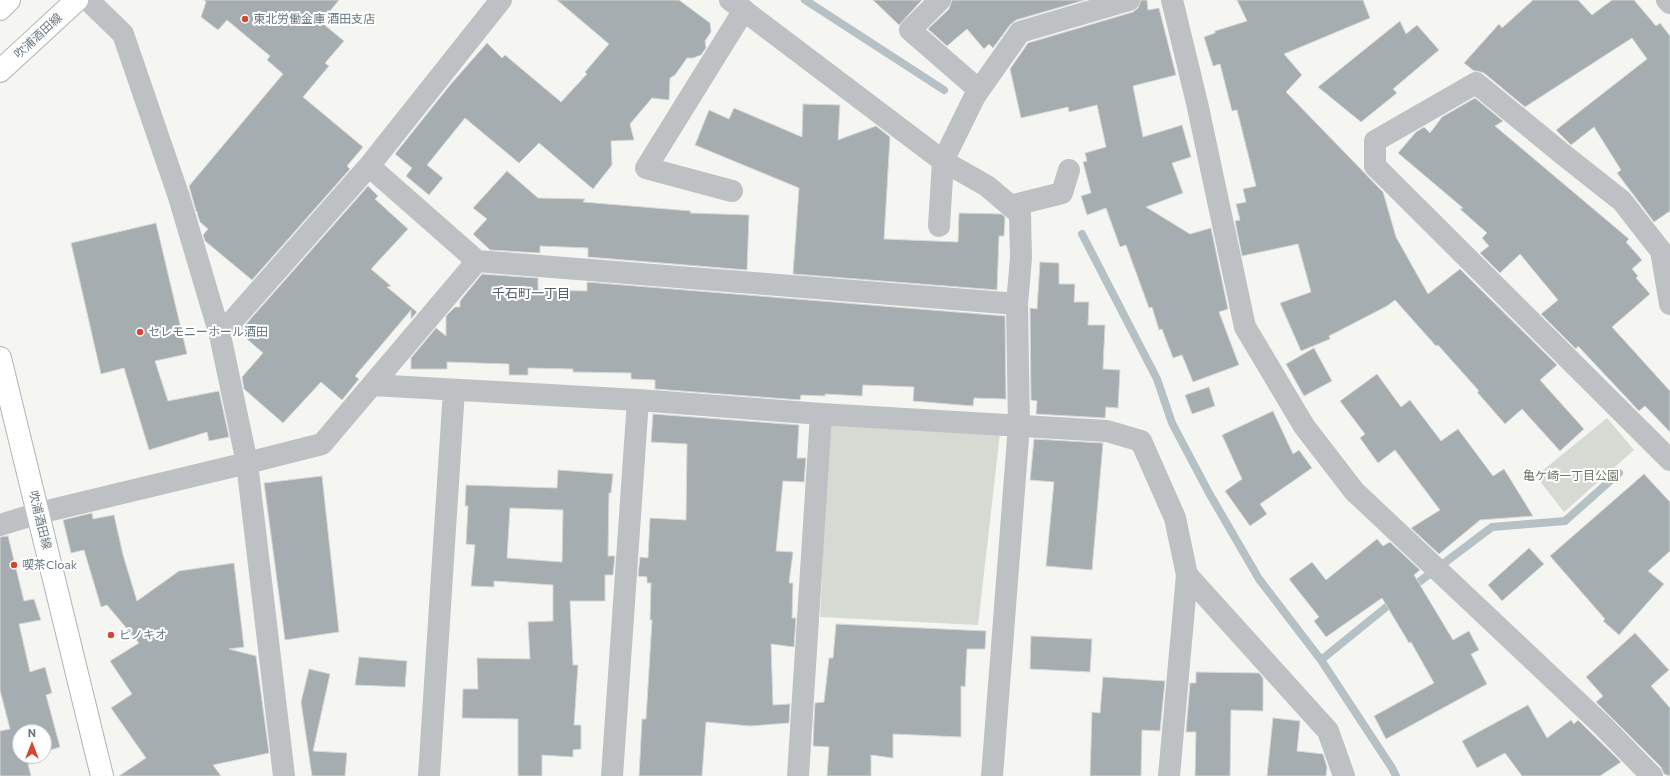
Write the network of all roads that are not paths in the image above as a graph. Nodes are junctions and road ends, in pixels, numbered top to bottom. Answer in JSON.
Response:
{"nodes":[{"id":1,"x":9,"y":0,"type":"edge"},
{"id":2,"x":77,"y":0,"type":"edge"},
{"id":3,"x":88,"y":0,"type":"edge"},
{"id":4,"x":502,"y":0,"type":"edge"},
{"id":5,"x":940,"y":0,"type":"edge"},
{"id":6,"x":1129,"y":0,"type":"edge"},
{"id":7,"x":1172,"y":0,"type":"edge"},
{"id":8,"x":1667,"y":0,"type":"edge"},
{"id":9,"x":1670,"y":3,"type":"edge"},
{"id":10,"x":738,"y":4,"type":"edge"},
{"id":11,"x":0,"y":9,"type":"edge"},
{"id":12,"x":0,"y":72,"type":"edge"},
{"id":13,"x":977,"y":93,"type":"junction"},
{"id":14,"x":944,"y":161,"type":"junction"},
{"id":15,"x":369,"y":166,"type":"junction"},
{"id":16,"x":1069,"y":170,"type":"dead end"},
{"id":17,"x":732,"y":191,"type":"dead end"},
{"id":18,"x":1010,"y":206,"type":"junction"},
{"id":19,"x":939,"y":226,"type":"dead end"},
{"id":20,"x":477,"y":261,"type":"junction"},
{"id":21,"x":1017,"y":304,"type":"junction"},
{"id":22,"x":1670,"y":304,"type":"edge"},
{"id":23,"x":220,"y":335,"type":"junction"},
{"id":24,"x":0,"y":358,"type":"edge"},
{"id":25,"x":372,"y":385,"type":"junction"},
{"id":26,"x":454,"y":390,"type":"junction"},
{"id":27,"x":638,"y":400,"type":"junction"},
{"id":28,"x":821,"y":414,"type":"junction"},
{"id":29,"x":1019,"y":425,"type":"junction"},
{"id":30,"x":1670,"y":460,"type":"edge"},
{"id":31,"x":247,"y":463,"type":"junction"},
{"id":32,"x":39,"y":514,"type":"junction"},
{"id":33,"x":0,"y":525,"type":"edge"},
{"id":34,"x":1187,"y":575,"type":"junction"},
{"id":35,"x":102,"y":776,"type":"edge"},
{"id":36,"x":284,"y":776,"type":"edge"},
{"id":37,"x":429,"y":776,"type":"edge"},
{"id":38,"x":612,"y":776,"type":"edge"},
{"id":39,"x":798,"y":776,"type":"edge"},
{"id":40,"x":992,"y":776,"type":"edge"},
{"id":41,"x":1169,"y":776,"type":"edge"},
{"id":42,"x":1344,"y":776,"type":"edge"},
{"id":43,"x":1652,"y":776,"type":"edge"}],
"edges":[{"from":1,"to":11,"type":"main road"},
{"from":2,"to":12,"type":"main road","name":"吹浦酒田線"},
{"from":3,"to":23,"type":"street"},
{"from":4,"to":15,"type":"street"},
{"from":5,"to":13,"type":"street"},
{"from":6,"to":13,"type":"street"},
{"from":7,"to":43,"type":"street"},
{"from":8,"to":9,"type":"street"},
{"from":10,"to":14,"type":"street"},
{"from":10,"to":17,"type":"street"},
{"from":13,"to":14,"type":"street"},
{"from":14,"to":18,"type":"street"},
{"from":14,"to":19,"type":"street"},
{"from":15,"to":20,"type":"street"},
{"from":15,"to":23,"type":"street"},
{"from":16,"to":18,"type":"street"},
{"from":18,"to":21,"type":"street"},
{"from":20,"to":21,"type":"street"},
{"from":20,"to":25,"type":"street"},
{"from":21,"to":29,"type":"street"},
{"from":22,"to":30,"type":"street"},
{"from":23,"to":31,"type":"street"},
{"from":24,"to":32,"type":"main road","name":"吹浦酒田線"},
{"from":25,"to":26,"type":"street"},
{"from":25,"to":31,"type":"street"},
{"from":26,"to":27,"type":"street"},
{"from":26,"to":37,"type":"street"},
{"from":27,"to":28,"type":"street"},
{"from":27,"to":38,"type":"street"},
{"from":28,"to":29,"type":"street"},
{"from":28,"to":39,"type":"street"},
{"from":29,"to":34,"type":"street"},
{"from":29,"to":40,"type":"street"},
{"from":31,"to":32,"type":"street"},
{"from":31,"to":36,"type":"street"},
{"from":32,"to":33,"type":"street"},
{"from":32,"to":35,"type":"main road","name":"吹浦酒田線"},
{"from":34,"to":41,"type":"street"},
{"from":34,"to":42,"type":"street"}]}
